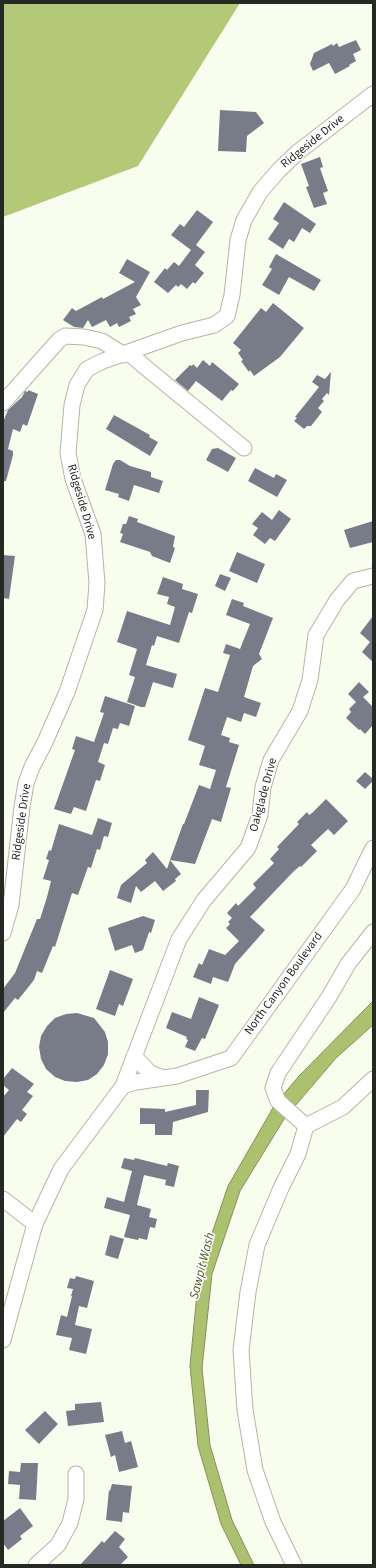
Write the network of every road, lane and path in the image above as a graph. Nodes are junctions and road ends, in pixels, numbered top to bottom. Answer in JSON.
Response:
{"nodes":[{"id":1,"x":373,"y":94,"type":"edge"},
{"id":2,"x":127,"y":354,"type":"junction"},
{"id":3,"x":3,"y":403,"type":"edge"},
{"id":4,"x":244,"y":448,"type":"dead end"},
{"id":5,"x":373,"y":576,"type":"edge"},
{"id":6,"x":373,"y":848,"type":"edge"},
{"id":7,"x":373,"y":932,"type":"edge"},
{"id":8,"x":3,"y":934,"type":"edge"},
{"id":9,"x":134,"y":1056,"type":"junction"},
{"id":10,"x":163,"y":1078,"type":"junction"},
{"id":11,"x":373,"y":1079,"type":"edge"},
{"id":12,"x":123,"y":1086,"type":"junction"},
{"id":13,"x":306,"y":1126,"type":"junction"},
{"id":14,"x":3,"y":1199,"type":"edge"},
{"id":15,"x":35,"y":1224,"type":"junction"},
{"id":16,"x":3,"y":1340,"type":"edge"},
{"id":17,"x":76,"y":1474,"type":"dead end"},
{"id":18,"x":36,"y":1565,"type":"edge"},
{"id":19,"x":294,"y":1565,"type":"edge"}],
"edges":[{"from":1,"to":2,"type":"street","name":"Ridgeside Drive"},
{"from":2,"to":3,"type":"street"},
{"from":2,"to":4,"type":"street"},
{"from":2,"to":8,"type":"street","name":"Ridgeside Drive"},
{"from":5,"to":9,"type":"street","name":"Oakglade Drive"},
{"from":6,"to":10,"type":"street","name":"North Canyon Boulevard"},
{"from":7,"to":13,"type":"street"},
{"from":9,"to":10,"type":"street"},
{"from":9,"to":12,"type":"street","name":"Oakglade Drive"},
{"from":10,"to":12,"type":"street","name":"North Canyon Boulevard"},
{"from":11,"to":13,"type":"street"},
{"from":12,"to":15,"type":"street"},
{"from":13,"to":19,"type":"street"},
{"from":14,"to":15,"type":"street"},
{"from":15,"to":16,"type":"street"},
{"from":17,"to":18,"type":"street"}]}
